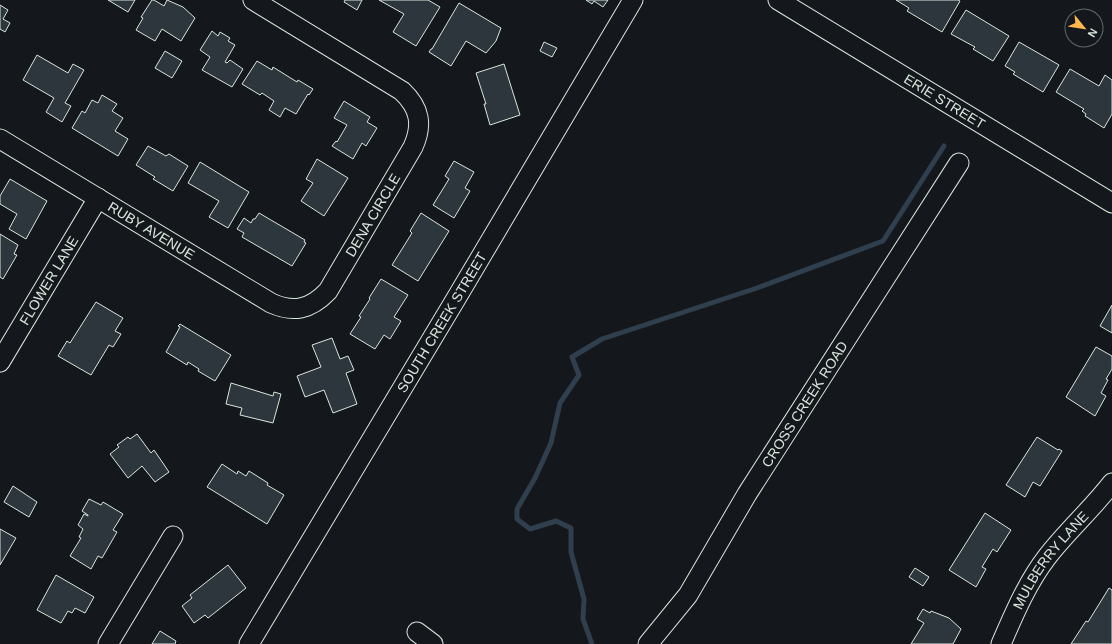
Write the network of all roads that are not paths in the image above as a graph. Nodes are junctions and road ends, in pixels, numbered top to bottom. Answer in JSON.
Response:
{"nodes":[{"id":1,"x":253,"y":0,"type":"edge"},
{"id":2,"x":632,"y":0,"type":"edge"},
{"id":3,"x":778,"y":0,"type":"edge"},
{"id":4,"x":0,"y":139,"type":"edge"},
{"id":5,"x":959,"y":163,"type":"dead end"},
{"id":6,"x":98,"y":198,"type":"junction"},
{"id":7,"x":1112,"y":203,"type":"edge"},
{"id":8,"x":307,"y":307,"type":"joint"},
{"id":9,"x":0,"y":362,"type":"edge"},
{"id":10,"x":1112,"y":484,"type":"edge"},
{"id":11,"x":173,"y":536,"type":"dead end"},
{"id":12,"x":417,"y":632,"type":"dead end"},
{"id":13,"x":108,"y":644,"type":"edge"},
{"id":14,"x":249,"y":644,"type":"edge"},
{"id":15,"x":433,"y":644,"type":"edge"},
{"id":16,"x":648,"y":644,"type":"edge"},
{"id":17,"x":1001,"y":644,"type":"edge"}],
"edges":[{"from":1,"to":8,"type":"street","name":"DENA CIRCLE"},
{"from":2,"to":14,"type":"street","name":"SOUTH CREEK STREET"},
{"from":3,"to":7,"type":"street","name":"ERIE STREET"},
{"from":4,"to":6,"type":"street","name":"RUBY AVENUE"},
{"from":5,"to":16,"type":"street","name":"CROSS CREEK ROAD"},
{"from":6,"to":8,"type":"street","name":"RUBY AVENUE"},
{"from":6,"to":9,"type":"street","name":"FLOWER LANE"},
{"from":10,"to":17,"type":"street","name":"MULBERRY LANE"},
{"from":11,"to":13,"type":"street"},
{"from":12,"to":15,"type":"street"}]}
